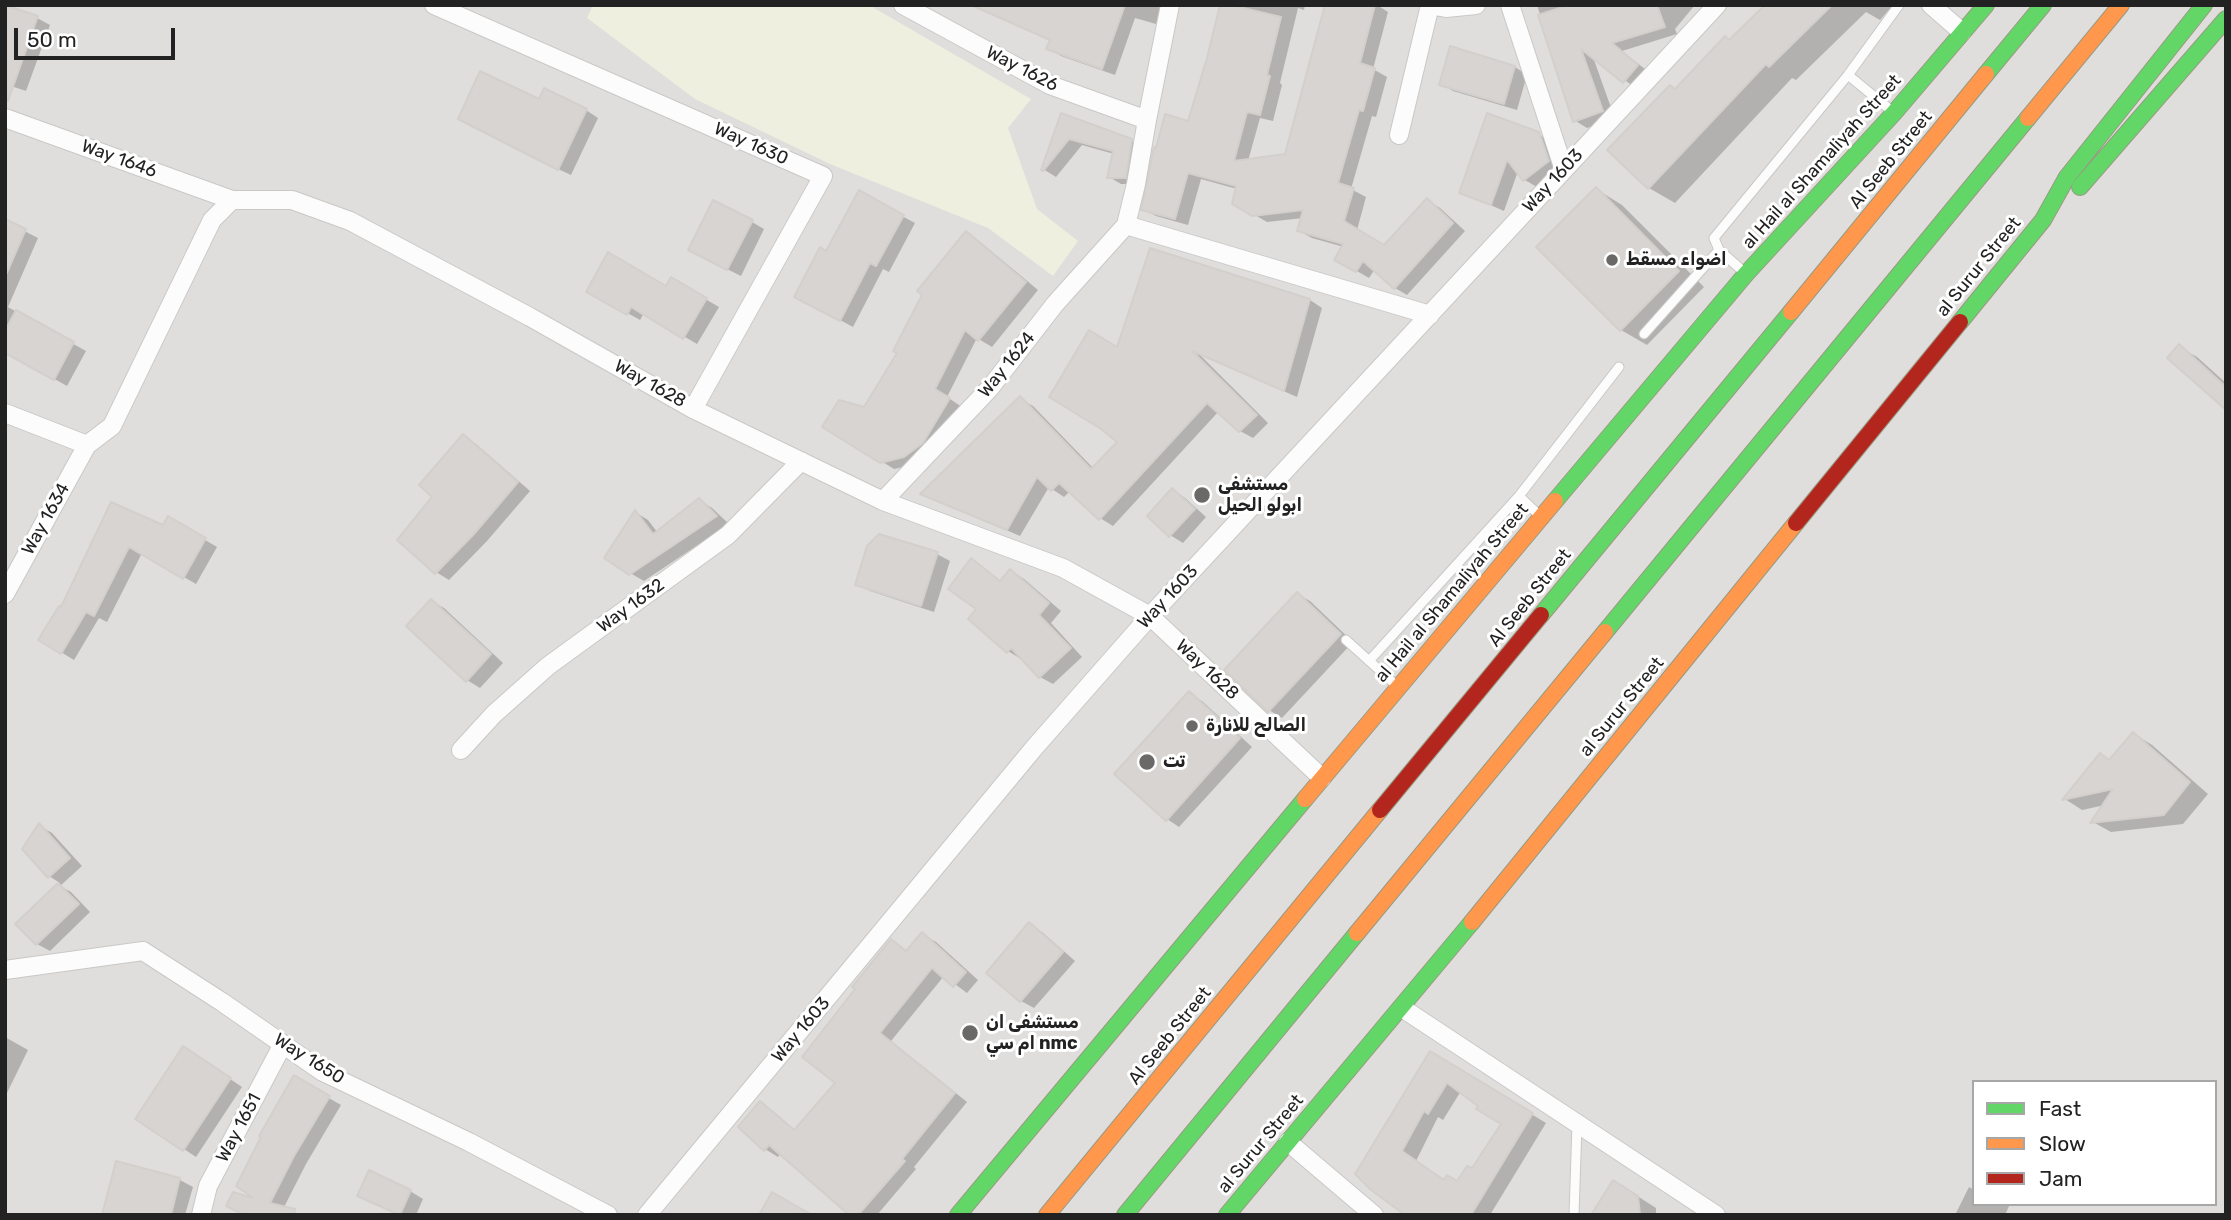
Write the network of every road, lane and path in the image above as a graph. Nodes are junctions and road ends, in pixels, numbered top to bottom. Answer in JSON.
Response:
{"nodes":[{"id":1,"x":434,"y":5,"type":"edge"},
{"id":2,"x":903,"y":5,"type":"edge"},
{"id":3,"x":1170,"y":5,"type":"edge"},
{"id":4,"x":1430,"y":5,"type":"edge"},
{"id":5,"x":1476,"y":5,"type":"edge"},
{"id":6,"x":1510,"y":5,"type":"edge"},
{"id":7,"x":1717,"y":5,"type":"edge"},
{"id":8,"x":1899,"y":5,"type":"edge"},
{"id":9,"x":1931,"y":5,"type":"edge"},
{"id":10,"x":1986,"y":5,"type":"edge"},
{"id":11,"x":2043,"y":5,"type":"edge"},
{"id":12,"x":2120,"y":5,"type":"edge"},
{"id":13,"x":2204,"y":5,"type":"edge"},
{"id":14,"x":2226,"y":19,"type":"edge"},
{"id":15,"x":1962,"y":32,"type":"junction"},
{"id":16,"x":1848,"y":75,"type":"junction"},
{"id":17,"x":1894,"y":113,"type":"junction"},
{"id":18,"x":5,"y":118,"type":"edge"},
{"id":19,"x":1147,"y":120,"type":"junction"},
{"id":20,"x":1399,"y":135,"type":"dead end"},
{"id":21,"x":1564,"y":170,"type":"junction"},
{"id":22,"x":232,"y":201,"type":"junction"},
{"id":23,"x":2043,"y":220,"type":"junction"},
{"id":24,"x":1126,"y":225,"type":"junction"},
{"id":25,"x":1719,"y":250,"type":"junction"},
{"id":26,"x":1746,"y":274,"type":"junction"},
{"id":27,"x":1430,"y":315,"type":"junction"},
{"id":28,"x":1644,"y":334,"type":"dead end"},
{"id":29,"x":1619,"y":367,"type":"dead end"},
{"id":30,"x":693,"y":409,"type":"junction"},
{"id":31,"x":5,"y":412,"type":"edge"},
{"id":32,"x":87,"y":445,"type":"junction"},
{"id":33,"x":801,"y":461,"type":"junction"},
{"id":34,"x":1519,"y":496,"type":"junction"},
{"id":35,"x":883,"y":501,"type":"junction"},
{"id":36,"x":1541,"y":517,"type":"junction"},
{"id":37,"x":5,"y":594,"type":"edge"},
{"id":38,"x":1150,"y":616,"type":"junction"},
{"id":39,"x":1346,"y":640,"type":"dead end"},
{"id":40,"x":1369,"y":662,"type":"junction"},
{"id":41,"x":1398,"y":687,"type":"junction"},
{"id":42,"x":461,"y":750,"type":"dead end"},
{"id":43,"x":1322,"y":778,"type":"junction"},
{"id":44,"x":5,"y":970,"type":"edge"},
{"id":45,"x":1402,"y":1008,"type":"junction"},
{"id":46,"x":283,"y":1044,"type":"junction"},
{"id":47,"x":1577,"y":1124,"type":"junction"},
{"id":48,"x":1288,"y":1142,"type":"junction"},
{"id":49,"x":201,"y":1215,"type":"edge"},
{"id":50,"x":608,"y":1215,"type":"edge"},
{"id":51,"x":647,"y":1215,"type":"edge"},
{"id":52,"x":958,"y":1215,"type":"edge"},
{"id":53,"x":1047,"y":1215,"type":"edge"},
{"id":54,"x":1125,"y":1215,"type":"edge"},
{"id":55,"x":1227,"y":1215,"type":"edge"},
{"id":56,"x":1374,"y":1215,"type":"edge"},
{"id":57,"x":1574,"y":1215,"type":"edge"},
{"id":58,"x":1716,"y":1215,"type":"edge"}],
"edges":[{"from":1,"to":30,"type":"street","name":"Way 1630"},
{"from":2,"to":19,"type":"street","name":"Way 1626"},
{"from":3,"to":19,"type":"street","name":"Way 1624"},
{"from":4,"to":5,"type":"street"},
{"from":4,"to":20,"type":"street"},
{"from":6,"to":21,"type":"street"},
{"from":7,"to":21,"type":"street","name":"Way 1603"},
{"from":8,"to":16,"type":"lane"},
{"from":9,"to":15,"type":"street"},
{"from":10,"to":15,"type":"main road","name":"al Hail al Shamaliyah Street"},
{"from":11,"to":53,"type":"main road","name":"Al Seeb Street"},
{"from":12,"to":54,"type":"main road"},
{"from":13,"to":23,"type":"main road","name":"al Surur Street"},
{"from":14,"to":23,"type":"main road","name":"al Surur Street"},
{"from":15,"to":17,"type":"main road","name":"al Hail al Shamaliyah Street"},
{"from":16,"to":17,"type":"lane"},
{"from":16,"to":25,"type":"lane"},
{"from":17,"to":26,"type":"main road","name":"al Hail al Shamaliyah Street"},
{"from":18,"to":22,"type":"street","name":"Way 1646"},
{"from":19,"to":24,"type":"street","name":"Way 1624"},
{"from":21,"to":27,"type":"street","name":"Way 1603"},
{"from":22,"to":30,"type":"street","name":"Way 1628"},
{"from":22,"to":32,"type":"street"},
{"from":23,"to":45,"type":"main road","name":"al Surur Street"},
{"from":24,"to":27,"type":"street"},
{"from":24,"to":35,"type":"street","name":"Way 1624"},
{"from":25,"to":26,"type":"lane"},
{"from":25,"to":28,"type":"lane"},
{"from":26,"to":36,"type":"main road","name":"al Hail al Shamaliyah Street"},
{"from":27,"to":38,"type":"street","name":"Way 1603"},
{"from":29,"to":34,"type":"lane"},
{"from":30,"to":33,"type":"street","name":"Way 1628"},
{"from":31,"to":32,"type":"street"},
{"from":32,"to":37,"type":"street","name":"Way 1634"},
{"from":33,"to":35,"type":"street","name":"Way 1628"},
{"from":33,"to":42,"type":"street","name":"Way 1632"},
{"from":34,"to":36,"type":"lane"},
{"from":34,"to":40,"type":"lane"},
{"from":35,"to":38,"type":"street","name":"Way 1628"},
{"from":36,"to":41,"type":"main road","name":"al Hail al Shamaliyah Street"},
{"from":38,"to":43,"type":"street","name":"Way 1628"},
{"from":38,"to":51,"type":"street","name":"Way 1603"},
{"from":39,"to":40,"type":"lane"},
{"from":40,"to":41,"type":"lane"},
{"from":41,"to":43,"type":"main road","name":"al Hail al Shamaliyah Street"},
{"from":43,"to":52,"type":"main road","name":"al Hail al Shamaliyah Street"},
{"from":44,"to":46,"type":"street","name":"Way 1650"},
{"from":45,"to":47,"type":"street"},
{"from":45,"to":48,"type":"main road","name":"al Surur Street"},
{"from":46,"to":49,"type":"street","name":"Way 1651"},
{"from":46,"to":50,"type":"street","name":"Way 1650"},
{"from":47,"to":57,"type":"lane"},
{"from":47,"to":58,"type":"street"},
{"from":48,"to":55,"type":"main road","name":"al Surur Street"},
{"from":48,"to":56,"type":"street"}]}
